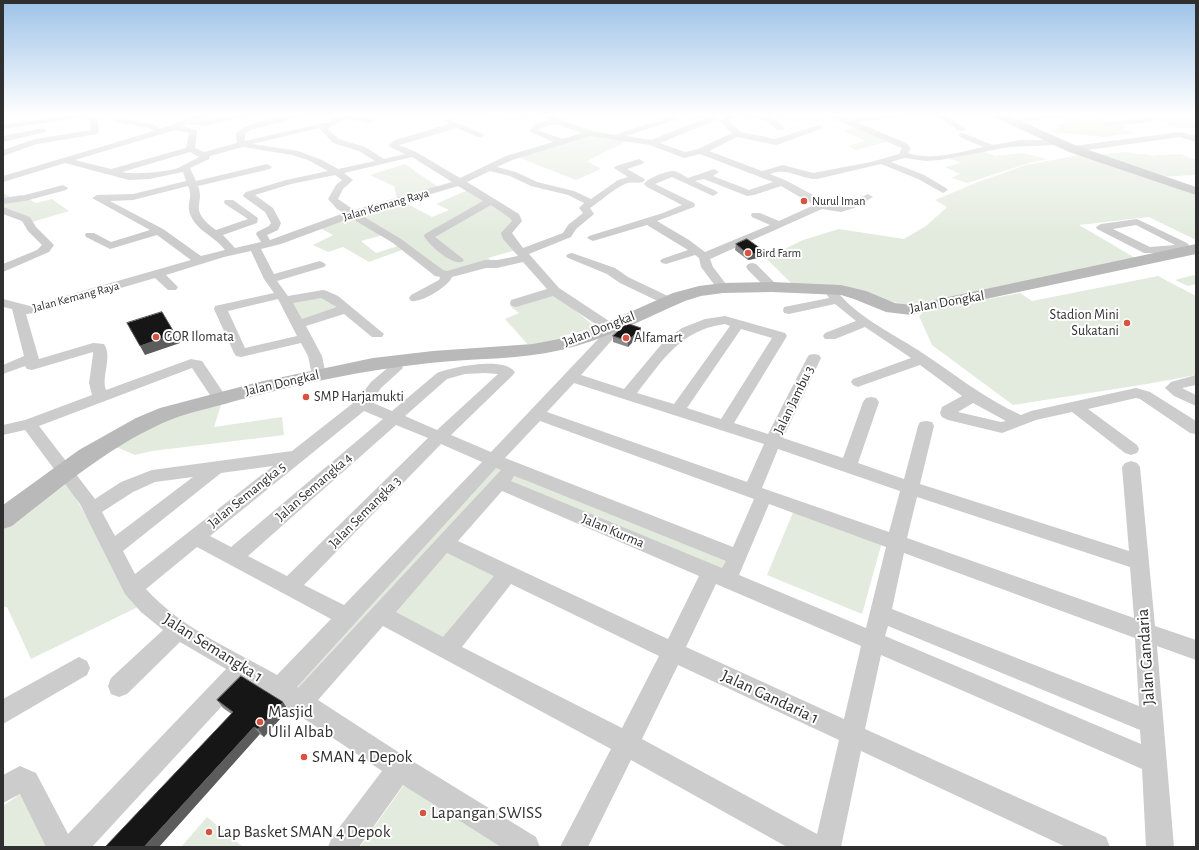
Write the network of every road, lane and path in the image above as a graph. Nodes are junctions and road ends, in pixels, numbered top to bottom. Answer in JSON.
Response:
{"nodes":[{"id":1,"x":682,"y":154,"type":"edge"},
{"id":2,"x":80,"y":155,"type":"edge"},
{"id":3,"x":172,"y":155,"type":"edge"},
{"id":4,"x":204,"y":155,"type":"edge"},
{"id":5,"x":298,"y":155,"type":"edge"},
{"id":6,"x":371,"y":155,"type":"edge"},
{"id":7,"x":414,"y":155,"type":"joint"},
{"id":8,"x":520,"y":155,"type":"edge"},
{"id":9,"x":712,"y":155,"type":"edge"},
{"id":10,"x":898,"y":155,"type":"edge"},
{"id":11,"x":911,"y":155,"type":"edge"},
{"id":12,"x":949,"y":155,"type":"edge"},
{"id":13,"x":1090,"y":155,"type":"edge"},
{"id":14,"x":628,"y":156,"type":"dead end"},
{"id":15,"x":65,"y":160,"type":"junction"},
{"id":16,"x":383,"y":162,"type":"junction"},
{"id":17,"x":881,"y":162,"type":"junction"},
{"id":18,"x":737,"y":165,"type":"junction"},
{"id":19,"x":267,"y":167,"type":"dead end"},
{"id":20,"x":488,"y":168,"type":"junction"},
{"id":21,"x":185,"y":169,"type":"junction"},
{"id":22,"x":338,"y":172,"type":"junction"},
{"id":23,"x":714,"y":172,"type":"junction"},
{"id":24,"x":111,"y":173,"type":"junction"},
{"id":25,"x":44,"y":174,"type":"dead end"},
{"id":26,"x":761,"y":174,"type":"junction"},
{"id":27,"x":15,"y":176,"type":"junction"},
{"id":28,"x":703,"y":176,"type":"junction"},
{"id":29,"x":271,"y":178,"type":"dead end"},
{"id":30,"x":635,"y":178,"type":"junction"},
{"id":31,"x":922,"y":178,"type":"junction"},
{"id":32,"x":3,"y":179,"type":"edge"},
{"id":33,"x":687,"y":181,"type":"junction"},
{"id":34,"x":782,"y":182,"type":"junction"},
{"id":35,"x":459,"y":183,"type":"junction"},
{"id":36,"x":913,"y":183,"type":"dead end"},
{"id":37,"x":192,"y":184,"type":"junction"},
{"id":38,"x":285,"y":184,"type":"junction"},
{"id":39,"x":649,"y":184,"type":"junction"},
{"id":40,"x":63,"y":188,"type":"dead end"},
{"id":41,"x":943,"y":190,"type":"dead end"},
{"id":42,"x":1196,"y":191,"type":"edge"},
{"id":43,"x":713,"y":193,"type":"dead end"},
{"id":44,"x":248,"y":195,"type":"junction"},
{"id":45,"x":868,"y":197,"type":"dead end"},
{"id":46,"x":3,"y":201,"type":"edge"},
{"id":47,"x":491,"y":202,"type":"junction"},
{"id":48,"x":591,"y":203,"type":"junction"},
{"id":49,"x":822,"y":205,"type":"junction"},
{"id":50,"x":3,"y":210,"type":"edge"},
{"id":51,"x":352,"y":214,"type":"junction"},
{"id":52,"x":756,"y":215,"type":"dead end"},
{"id":53,"x":647,"y":220,"type":"junction"},
{"id":54,"x":779,"y":226,"type":"junction"},
{"id":55,"x":159,"y":231,"type":"junction"},
{"id":56,"x":216,"y":234,"type":"junction"},
{"id":57,"x":90,"y":235,"type":"dead end"},
{"id":58,"x":594,"y":238,"type":"dead end"},
{"id":59,"x":268,"y":245,"type":"junction"},
{"id":60,"x":256,"y":249,"type":"dead end"},
{"id":61,"x":1196,"y":249,"type":"edge"},
{"id":62,"x":232,"y":252,"type":"junction"},
{"id":63,"x":1172,"y":252,"type":"junction"},
{"id":64,"x":700,"y":254,"type":"junction"},
{"id":65,"x":523,"y":255,"type":"junction"},
{"id":66,"x":572,"y":256,"type":"dead end"},
{"id":67,"x":199,"y":260,"type":"junction"},
{"id":68,"x":458,"y":260,"type":"dead end"},
{"id":69,"x":666,"y":261,"type":"dead end"},
{"id":70,"x":320,"y":265,"type":"dead end"},
{"id":71,"x":752,"y":267,"type":"dead end"},
{"id":72,"x":3,"y":268,"type":"edge"},
{"id":73,"x":158,"y":274,"type":"junction"},
{"id":74,"x":445,"y":275,"type":"junction"},
{"id":75,"x":270,"y":279,"type":"junction"},
{"id":76,"x":172,"y":286,"type":"dead end"},
{"id":77,"x":772,"y":287,"type":"junction"},
{"id":78,"x":723,"y":288,"type":"junction"},
{"id":79,"x":555,"y":291,"type":"junction"},
{"id":80,"x":833,"y":294,"type":"junction"},
{"id":81,"x":283,"y":298,"type":"junction"},
{"id":82,"x":415,"y":298,"type":"dead end"},
{"id":83,"x":668,"y":301,"type":"junction"},
{"id":84,"x":516,"y":303,"type":"dead end"},
{"id":85,"x":7,"y":304,"type":"edge"},
{"id":86,"x":345,"y":309,"type":"junction"},
{"id":87,"x":790,"y":310,"type":"dead end"},
{"id":88,"x":866,"y":322,"type":"junction"},
{"id":89,"x":298,"y":324,"type":"junction"},
{"id":90,"x":738,"y":324,"type":"junction"},
{"id":91,"x":610,"y":328,"type":"junction"},
{"id":92,"x":377,"y":334,"type":"dead end"},
{"id":93,"x":830,"y":336,"type":"dead end"},
{"id":94,"x":306,"y":338,"type":"junction"},
{"id":95,"x":32,"y":358,"type":"junction"},
{"id":96,"x":814,"y":358,"type":"dead end"},
{"id":97,"x":922,"y":359,"type":"junction"},
{"id":98,"x":396,"y":368,"type":"dead end"},
{"id":99,"x":3,"y":370,"type":"edge"},
{"id":100,"x":319,"y":374,"type":"junction"},
{"id":101,"x":572,"y":377,"type":"junction"},
{"id":102,"x":1196,"y":380,"type":"edge"},
{"id":103,"x":858,"y":382,"type":"dead end"},
{"id":104,"x":627,"y":395,"type":"junction"},
{"id":105,"x":100,"y":396,"type":"junction"},
{"id":106,"x":973,"y":396,"type":"junction"},
{"id":107,"x":219,"y":398,"type":"junction"},
{"id":108,"x":1196,"y":401,"type":"edge"},
{"id":109,"x":871,"y":402,"type":"dead end"},
{"id":110,"x":362,"y":404,"type":"junction"},
{"id":111,"x":1074,"y":406,"type":"junction"},
{"id":112,"x":677,"y":411,"type":"junction"},
{"id":113,"x":537,"y":414,"type":"junction"},
{"id":114,"x":394,"y":417,"type":"junction"},
{"id":115,"x":1021,"y":422,"type":"junction"},
{"id":116,"x":29,"y":424,"type":"junction"},
{"id":117,"x":724,"y":426,"type":"junction"},
{"id":118,"x":926,"y":426,"type":"dead end"},
{"id":119,"x":1196,"y":429,"type":"edge"},
{"id":120,"x":3,"y":430,"type":"edge"},
{"id":121,"x":440,"y":436,"type":"junction"},
{"id":122,"x":774,"y":441,"type":"junction"},
{"id":123,"x":294,"y":457,"type":"junction"},
{"id":124,"x":504,"y":464,"type":"junction"},
{"id":125,"x":848,"y":467,"type":"junction"},
{"id":126,"x":215,"y":468,"type":"junction"},
{"id":127,"x":66,"y":472,"type":"junction"},
{"id":128,"x":499,"y":483,"type":"junction"},
{"id":129,"x":911,"y":488,"type":"junction"},
{"id":130,"x":758,"y":494,"type":"junction"},
{"id":131,"x":93,"y":509,"type":"junction"},
{"id":132,"x":3,"y":519,"type":"edge"},
{"id":133,"x":194,"y":537,"type":"junction"},
{"id":134,"x":445,"y":543,"type":"junction"},
{"id":135,"x":896,"y":543,"type":"junction"},
{"id":136,"x":112,"y":549,"type":"junction"},
{"id":137,"x":233,"y":557,"type":"junction"},
{"id":138,"x":738,"y":557,"type":"junction"},
{"id":139,"x":1139,"y":562,"type":"junction"},
{"id":140,"x":507,"y":574,"type":"junction"},
{"id":141,"x":719,"y":576,"type":"junction"},
{"id":142,"x":289,"y":587,"type":"junction"},
{"id":143,"x":132,"y":588,"type":"junction"},
{"id":144,"x":380,"y":614,"type":"junction"},
{"id":145,"x":881,"y":614,"type":"junction"},
{"id":146,"x":347,"y":617,"type":"junction"},
{"id":147,"x":178,"y":630,"type":"junction"},
{"id":148,"x":1145,"y":632,"type":"junction"},
{"id":149,"x":873,"y":641,"type":"junction"},
{"id":150,"x":446,"y":650,"type":"junction"},
{"id":151,"x":1196,"y":650,"type":"edge"},
{"id":152,"x":673,"y":652,"type":"junction"},
{"id":153,"x":242,"y":667,"type":"junction"},
{"id":154,"x":79,"y":668,"type":"dead end"},
{"id":155,"x":119,"y":686,"type":"dead end"},
{"id":156,"x":280,"y":689,"type":"junction"},
{"id":157,"x":300,"y":703,"type":"junction"},
{"id":158,"x":3,"y":712,"type":"edge"},
{"id":159,"x":1150,"y":722,"type":"junction"},
{"id":160,"x":852,"y":735,"type":"junction"},
{"id":161,"x":627,"y":744,"type":"junction"},
{"id":162,"x":1154,"y":762,"type":"junction"},
{"id":163,"x":400,"y":768,"type":"junction"},
{"id":164,"x":3,"y":790,"type":"edge"},
{"id":165,"x":60,"y":847,"type":"edge"},
{"id":166,"x":74,"y":847,"type":"edge"},
{"id":167,"x":342,"y":847,"type":"edge"},
{"id":168,"x":526,"y":847,"type":"edge"},
{"id":169,"x":574,"y":847,"type":"edge"},
{"id":170,"x":814,"y":847,"type":"edge"},
{"id":171,"x":827,"y":847,"type":"edge"},
{"id":172,"x":1096,"y":847,"type":"edge"},
{"id":173,"x":1160,"y":847,"type":"edge"}],
"edges":[{"from":1,"to":23,"type":"street"},
{"from":2,"to":15,"type":"street"},
{"from":3,"to":24,"type":"street"},
{"from":4,"to":21,"type":"street"},
{"from":5,"to":22,"type":"street"},
{"from":6,"to":16,"type":"street"},
{"from":7,"to":16,"type":"street"},
{"from":7,"to":35,"type":"street"},
{"from":8,"to":20,"type":"street","name":"Jalan Kemang Raya"},
{"from":9,"to":18,"type":"street"},
{"from":10,"to":17,"type":"street"},
{"from":11,"to":12,"type":"street"},
{"from":13,"to":42,"type":"street"},
{"from":14,"to":30,"type":"street"},
{"from":15,"to":24,"type":"street"},
{"from":15,"to":27,"type":"street"},
{"from":16,"to":22,"type":"street"},
{"from":17,"to":26,"type":"street"},
{"from":17,"to":31,"type":"street"},
{"from":18,"to":23,"type":"street"},
{"from":18,"to":26,"type":"street"},
{"from":19,"to":37,"type":"street"},
{"from":20,"to":35,"type":"street","name":"Jalan Kemang Raya"},
{"from":20,"to":48,"type":"street"},
{"from":21,"to":24,"type":"street"},
{"from":21,"to":37,"type":"street"},
{"from":22,"to":38,"type":"street"},
{"from":22,"to":51,"type":"street"},
{"from":23,"to":28,"type":"street"},
{"from":25,"to":27,"type":"street"},
{"from":26,"to":34,"type":"street"},
{"from":27,"to":32,"type":"street"},
{"from":28,"to":33,"type":"street"},
{"from":28,"to":34,"type":"street"},
{"from":29,"to":38,"type":"street"},
{"from":30,"to":39,"type":"street"},
{"from":30,"to":48,"type":"street"},
{"from":31,"to":36,"type":"street"},
{"from":31,"to":41,"type":"street"},
{"from":33,"to":39,"type":"street"},
{"from":33,"to":43,"type":"street"},
{"from":34,"to":49,"type":"street"},
{"from":35,"to":47,"type":"street"},
{"from":35,"to":51,"type":"street","name":"Jalan Kemang Raya"},
{"from":37,"to":55,"type":"street"},
{"from":37,"to":56,"type":"street"},
{"from":38,"to":44,"type":"street"},
{"from":39,"to":53,"type":"street"},
{"from":40,"to":46,"type":"street"},
{"from":44,"to":56,"type":"street"},
{"from":44,"to":59,"type":"street"},
{"from":45,"to":49,"type":"street"},
{"from":47,"to":65,"type":"street"},
{"from":47,"to":68,"type":"street"},
{"from":48,"to":65,"type":"street"},
{"from":49,"to":54,"type":"street"},
{"from":50,"to":72,"type":"street"},
{"from":51,"to":59,"type":"street","name":"Jalan Kemang Raya"},
{"from":51,"to":74,"type":"street"},
{"from":52,"to":54,"type":"street"},
{"from":53,"to":58,"type":"street"},
{"from":53,"to":64,"type":"street"},
{"from":54,"to":64,"type":"street"},
{"from":55,"to":57,"type":"street"},
{"from":55,"to":67,"type":"street"},
{"from":56,"to":62,"type":"street"},
{"from":59,"to":62,"type":"street","name":"Jalan Kemang Raya"},
{"from":60,"to":75,"type":"street"},
{"from":61,"to":63,"type":"street","name":"Jalan Dongkal"},
{"from":62,"to":67,"type":"street","name":"Jalan Kemang Raya"},
{"from":63,"to":63,"type":"street"},
{"from":63,"to":80,"type":"street","name":"Jalan Dongkal"},
{"from":64,"to":69,"type":"street"},
{"from":64,"to":78,"type":"street"},
{"from":65,"to":74,"type":"street"},
{"from":65,"to":79,"type":"street"},
{"from":66,"to":83,"type":"street"},
{"from":67,"to":73,"type":"street","name":"Jalan Kemang Raya"},
{"from":70,"to":75,"type":"street"},
{"from":71,"to":77,"type":"street"},
{"from":73,"to":76,"type":"street"},
{"from":73,"to":85,"type":"street","name":"Jalan Kemang Raya"},
{"from":74,"to":82,"type":"street"},
{"from":75,"to":81,"type":"street"},
{"from":77,"to":78,"type":"street","name":"Jalan Dongkal"},
{"from":77,"to":80,"type":"street","name":"Jalan Dongkal"},
{"from":78,"to":83,"type":"street","name":"Jalan Dongkal"},
{"from":79,"to":84,"type":"street"},
{"from":79,"to":91,"type":"street"},
{"from":80,"to":87,"type":"street"},
{"from":80,"to":88,"type":"street"},
{"from":81,"to":86,"type":"street"},
{"from":81,"to":89,"type":"street"},
{"from":81,"to":94,"type":"street"},
{"from":83,"to":91,"type":"street","name":"Jalan Dongkal"},
{"from":85,"to":95,"type":"street"},
{"from":86,"to":89,"type":"street"},
{"from":86,"to":92,"type":"street"},
{"from":88,"to":93,"type":"street"},
{"from":88,"to":97,"type":"street"},
{"from":89,"to":94,"type":"street"},
{"from":90,"to":104,"type":"street"},
{"from":90,"to":112,"type":"street"},
{"from":90,"to":117,"type":"street"},
{"from":91,"to":100,"type":"street","name":"Jalan Dongkal"},
{"from":91,"to":101,"type":"street"},
{"from":94,"to":100,"type":"street"},
{"from":95,"to":99,"type":"street"},
{"from":95,"to":105,"type":"street"},
{"from":96,"to":122,"type":"street","name":"Jalan Jambu 3"},
{"from":97,"to":103,"type":"street"},
{"from":97,"to":106,"type":"street"},
{"from":98,"to":110,"type":"street","name":"Jalan Semangka 5"},
{"from":100,"to":107,"type":"street","name":"Jalan Dongkal"},
{"from":101,"to":104,"type":"street"},
{"from":101,"to":113,"type":"street"},
{"from":102,"to":108,"type":"street"},
{"from":104,"to":112,"type":"street"},
{"from":105,"to":107,"type":"street"},
{"from":105,"to":116,"type":"street"},
{"from":106,"to":115,"type":"street"},
{"from":106,"to":115,"type":"street"},
{"from":107,"to":127,"type":"street","name":"Jalan Dongkal"},
{"from":109,"to":125,"type":"street"},
{"from":110,"to":114,"type":"street","name":"Jalan Kurma"},
{"from":110,"to":123,"type":"street","name":"Jalan Semangka 5"},
{"from":111,"to":115,"type":"street"},
{"from":111,"to":119,"type":"street"},
{"from":111,"to":139,"type":"street","name":"Jalan Gandaria"},
{"from":112,"to":117,"type":"street"},
{"from":113,"to":124,"type":"street"},
{"from":113,"to":130,"type":"street"},
{"from":114,"to":121,"type":"street","name":"Jalan Kurma"},
{"from":114,"to":121,"type":"street","name":"Jalan Semangka 4"},
{"from":114,"to":137,"type":"street","name":"Jalan Semangka 4"},
{"from":116,"to":120,"type":"street"},
{"from":116,"to":127,"type":"street","name":"Jalan Semangka 1"},
{"from":117,"to":122,"type":"street"},
{"from":118,"to":129,"type":"street"},
{"from":121,"to":124,"type":"street","name":"Jalan Kurma"},
{"from":121,"to":142,"type":"street","name":"Jalan Semangka 3"},
{"from":122,"to":125,"type":"street"},
{"from":122,"to":130,"type":"street","name":"Jalan Jambu 3"},
{"from":123,"to":126,"type":"street"},
{"from":123,"to":133,"type":"street","name":"Jalan Semangka 5"},
{"from":124,"to":128,"type":"street"},
{"from":124,"to":138,"type":"street","name":"Jalan Kurma"},
{"from":124,"to":146,"type":"street"},
{"from":125,"to":129,"type":"street"},
{"from":126,"to":131,"type":"street"},
{"from":126,"to":136,"type":"street"},
{"from":127,"to":131,"type":"street","name":"Jalan Semangka 1"},
{"from":127,"to":132,"type":"street","name":"Jalan Dongkal"},
{"from":128,"to":134,"type":"street"},
{"from":128,"to":141,"type":"street","name":"Jalan Kurma"},
{"from":129,"to":135,"type":"street"},
{"from":129,"to":139,"type":"street"},
{"from":130,"to":135,"type":"street"},
{"from":130,"to":138,"type":"street","name":"Jalan Jambu 3"},
{"from":131,"to":136,"type":"street","name":"Jalan Semangka 1"},
{"from":133,"to":137,"type":"street"},
{"from":133,"to":143,"type":"street","name":"Jalan Semangka 5"},
{"from":134,"to":140,"type":"street","name":"Jalan Gandaria 1"},
{"from":134,"to":144,"type":"street"},
{"from":135,"to":145,"type":"street"},
{"from":135,"to":148,"type":"street"},
{"from":136,"to":143,"type":"street","name":"Jalan Semangka 1"},
{"from":137,"to":142,"type":"street"},
{"from":138,"to":141,"type":"street","name":"Jalan Jambu 3"},
{"from":139,"to":148,"type":"street","name":"Jalan Gandaria"},
{"from":140,"to":150,"type":"street"},
{"from":140,"to":152,"type":"street","name":"Jalan Gandaria 1"},
{"from":141,"to":149,"type":"street","name":"Jalan Kurma"},
{"from":141,"to":152,"type":"street","name":"Jalan Jambu 3"},
{"from":142,"to":146,"type":"street"},
{"from":143,"to":147,"type":"street","name":"Jalan Semangka 1"},
{"from":144,"to":150,"type":"street"},
{"from":144,"to":157,"type":"street"},
{"from":145,"to":149,"type":"street"},
{"from":145,"to":159,"type":"street"},
{"from":146,"to":156,"type":"street"},
{"from":147,"to":153,"type":"street","name":"Jalan Semangka 1"},
{"from":147,"to":155,"type":"street"},
{"from":148,"to":151,"type":"street"},
{"from":148,"to":159,"type":"street","name":"Jalan Gandaria"},
{"from":149,"to":160,"type":"street"},
{"from":149,"to":162,"type":"street","name":"Jalan Kurma"},
{"from":150,"to":161,"type":"street"},
{"from":152,"to":160,"type":"street","name":"Jalan Gandaria 1"},
{"from":152,"to":161,"type":"street","name":"Jalan Jambu 3"},
{"from":153,"to":156,"type":"street","name":"Jalan Semangka 1"},
{"from":153,"to":166,"type":"street"},
{"from":154,"to":158,"type":"street"},
{"from":156,"to":157,"type":"street","name":"Jalan Semangka 1"},
{"from":157,"to":163,"type":"street","name":"Jalan Semangka 1"},
{"from":159,"to":162,"type":"street","name":"Jalan Gandaria"},
{"from":160,"to":171,"type":"street"},
{"from":160,"to":172,"type":"street","name":"Jalan Gandaria 1"},
{"from":161,"to":169,"type":"street","name":"Jalan Jambu 3"},
{"from":161,"to":170,"type":"street"},
{"from":162,"to":173,"type":"street","name":"Jalan Gandaria"},
{"from":163,"to":167,"type":"street"},
{"from":163,"to":168,"type":"street","name":"Jalan Semangka 1"},
{"from":164,"to":165,"type":"street"}]}
